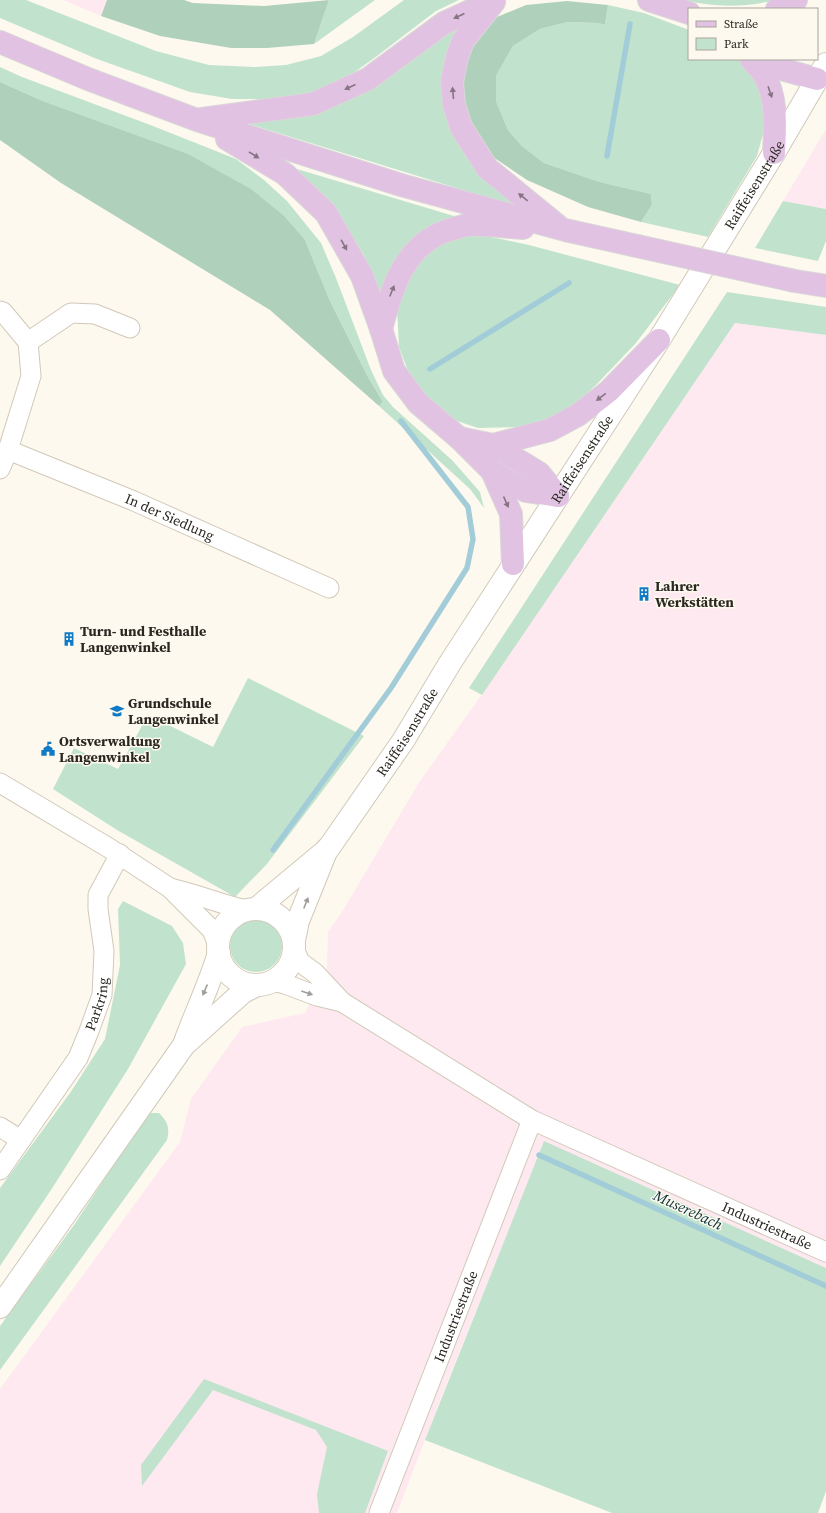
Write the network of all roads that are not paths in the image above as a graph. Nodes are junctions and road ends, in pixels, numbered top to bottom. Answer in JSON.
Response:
{"nodes":[{"id":1,"x":495,"y":0,"type":"edge"},
{"id":2,"x":649,"y":0,"type":"edge"},
{"id":3,"x":796,"y":0,"type":"edge"},
{"id":4,"x":778,"y":8,"type":"edge"},
{"id":5,"x":688,"y":13,"type":"edge"},
{"id":6,"x":0,"y":42,"type":"edge"},
{"id":7,"x":752,"y":60,"type":"edge"},
{"id":8,"x":765,"y":60,"type":"edge"},
{"id":9,"x":805,"y":60,"type":"edge"},
{"id":10,"x":822,"y":72,"type":"edge"},
{"id":11,"x":197,"y":120,"type":"junction"},
{"id":12,"x":774,"y":153,"type":"junction"},
{"id":13,"x":565,"y":230,"type":"junction"},
{"id":14,"x":826,"y":286,"type":"edge"},
{"id":15,"x":0,"y":311,"type":"edge"},
{"id":16,"x":130,"y":328,"type":"dead end"},
{"id":17,"x":381,"y":329,"type":"junction"},
{"id":18,"x":658,"y":340,"type":"junction"},
{"id":19,"x":28,"y":342,"type":"junction"},
{"id":20,"x":459,"y":438,"type":"junction"},
{"id":21,"x":493,"y":444,"type":"junction"},
{"id":22,"x":8,"y":450,"type":"junction"},
{"id":23,"x":0,"y":469,"type":"edge"},
{"id":24,"x":492,"y":471,"type":"junction"},
{"id":25,"x":558,"y":496,"type":"junction"},
{"id":26,"x":513,"y":564,"type":"junction"},
{"id":27,"x":329,"y":588,"type":"dead end"},
{"id":28,"x":0,"y":783,"type":"edge"},
{"id":29,"x":328,"y":848,"type":"junction"},
{"id":30,"x":120,"y":854,"type":"junction"},
{"id":31,"x":170,"y":888,"type":"junction"},
{"id":32,"x":251,"y":909,"type":"junction"},
{"id":33,"x":294,"y":945,"type":"junction"},
{"id":34,"x":218,"y":949,"type":"junction"},
{"id":35,"x":265,"y":983,"type":"junction"},
{"id":36,"x":342,"y":1002,"type":"junction"},
{"id":37,"x":184,"y":1045,"type":"junction"},
{"id":38,"x":532,"y":1120,"type":"junction"},
{"id":39,"x":0,"y":1127,"type":"edge"},
{"id":40,"x":21,"y":1140,"type":"junction"},
{"id":41,"x":0,"y":1170,"type":"edge"},
{"id":42,"x":826,"y":1252,"type":"edge"},
{"id":43,"x":0,"y":1307,"type":"edge"},
{"id":44,"x":379,"y":1513,"type":"edge"}],
"edges":[{"from":1,"to":11,"type":"main road","one_way":true},
{"from":13,"to":1,"type":"main road","one_way":true},
{"from":2,"to":5,"type":"main road"},
{"from":3,"to":4,"type":"main road"},
{"from":6,"to":11,"type":"main road"},
{"from":7,"to":12,"type":"main road","one_way":true},
{"from":8,"to":10,"type":"main road"},
{"from":9,"to":10,"type":"main road"},
{"from":10,"to":12,"type":"street","name":"Raiffeisenstraße"},
{"from":11,"to":13,"type":"main road"},
{"from":11,"to":17,"type":"main road","one_way":true},
{"from":12,"to":18,"type":"street","name":"Raiffeisenstraße"},
{"from":13,"to":14,"type":"main road","bridge":true},
{"from":17,"to":13,"type":"main road","one_way":true},
{"from":15,"to":19,"type":"street"},
{"from":16,"to":19,"type":"street"},
{"from":17,"to":20,"type":"main road"},
{"from":18,"to":21,"type":"main road","one_way":true},
{"from":18,"to":25,"type":"street","name":"Raiffeisenstraße"},
{"from":19,"to":22,"type":"street"},
{"from":20,"to":21,"type":"main road"},
{"from":20,"to":24,"type":"main road"},
{"from":21,"to":25,"type":"main road"},
{"from":22,"to":23,"type":"street"},
{"from":22,"to":27,"type":"street","name":"In der Siedlung"},
{"from":24,"to":25,"type":"main road"},
{"from":24,"to":26,"type":"main road","one_way":true},
{"from":25,"to":26,"type":"street","name":"Raiffeisenstraße"},
{"from":26,"to":29,"type":"street","name":"Raiffeisenstraße"},
{"from":28,"to":30,"type":"street"},
{"from":29,"to":32,"type":"street","name":"Raiffeisenstraße"},
{"from":33,"to":29,"type":"street","name":"Raiffeisenstraße","one_way":true},
{"from":30,"to":31,"type":"street"},
{"from":30,"to":40,"type":"street","name":"Parkring"},
{"from":31,"to":32,"type":"street"},
{"from":31,"to":34,"type":"street"},
{"from":32,"to":33,"type":"street"},
{"from":32,"to":34,"type":"street"},
{"from":33,"to":35,"type":"street"},
{"from":33,"to":36,"type":"street","name":"Industriestraße"},
{"from":34,"to":35,"type":"street"},
{"from":34,"to":37,"type":"street","one_way":true},
{"from":35,"to":36,"type":"street","name":"Industriestraße","one_way":true},
{"from":35,"to":37,"type":"street"},
{"from":36,"to":38,"type":"street","name":"Industriestraße"},
{"from":37,"to":43,"type":"street"},
{"from":38,"to":42,"type":"street","name":"Industriestraße"},
{"from":38,"to":44,"type":"street","name":"Industriestraße"},
{"from":39,"to":40,"type":"street"},
{"from":40,"to":41,"type":"street","name":"Parkring"}]}
